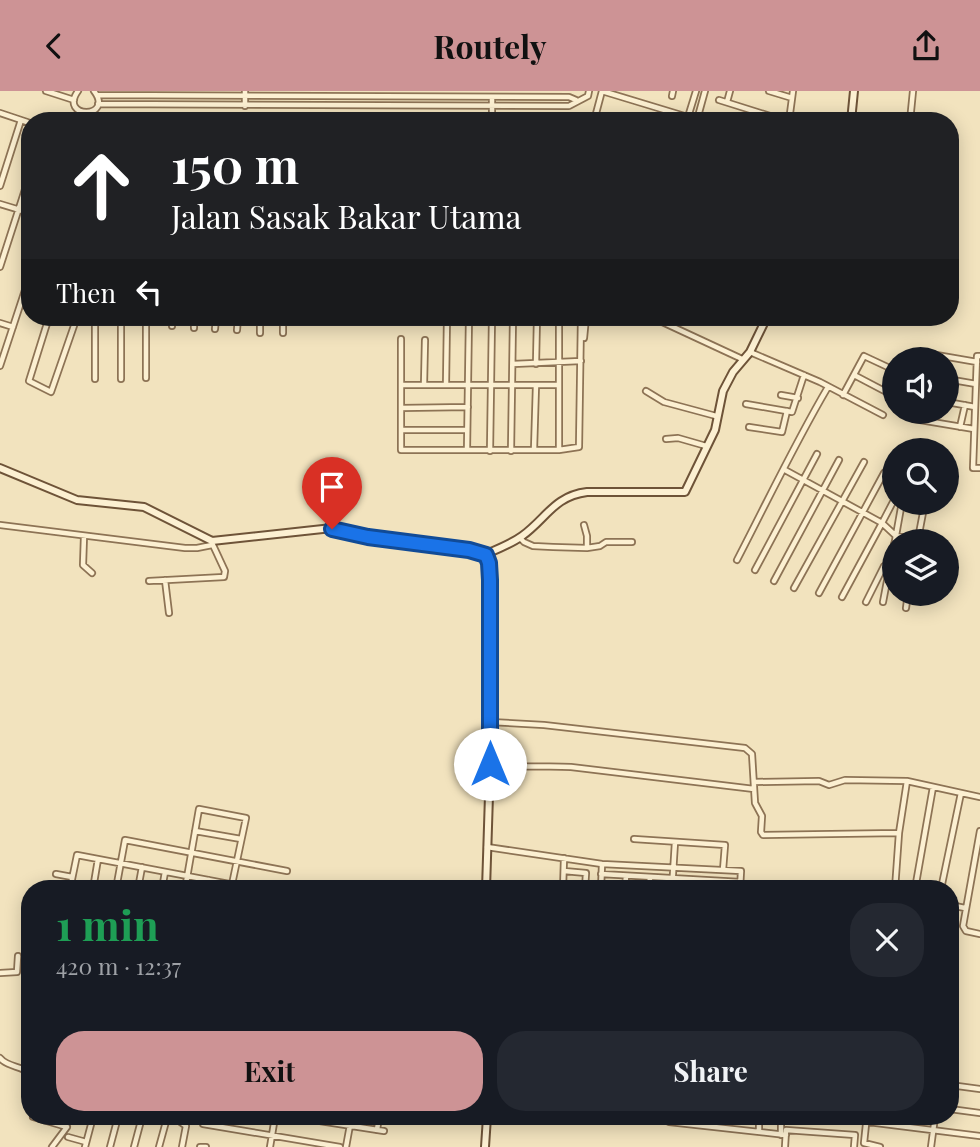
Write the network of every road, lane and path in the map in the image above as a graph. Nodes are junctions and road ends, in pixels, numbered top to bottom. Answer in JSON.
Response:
{"nodes":[{"id":1,"x":46,"y":91,"type":"edge"},
{"id":2,"x":67,"y":91,"type":"edge"},
{"id":3,"x":589,"y":91,"type":"edge"},
{"id":4,"x":602,"y":91,"type":"edge"},
{"id":5,"x":696,"y":91,"type":"edge"},
{"id":6,"x":705,"y":91,"type":"edge"},
{"id":7,"x":730,"y":91,"type":"edge"},
{"id":8,"x":768,"y":91,"type":"edge"},
{"id":9,"x":793,"y":91,"type":"edge"},
{"id":10,"x":854,"y":91,"type":"edge"},
{"id":11,"x":913,"y":91,"type":"edge"},
{"id":12,"x":95,"y":93,"type":"edge"},
{"id":13,"x":245,"y":93,"type":"edge"},
{"id":14,"x":440,"y":94,"type":"edge"},
{"id":15,"x":76,"y":95,"type":"edge"},
{"id":16,"x":492,"y":97,"type":"junction"},
{"id":17,"x":792,"y":98,"type":"junction"},
{"id":18,"x":719,"y":100,"type":"dead end"},
{"id":19,"x":577,"y":101,"type":"junction"},
{"id":20,"x":727,"y":102,"type":"junction"},
{"id":21,"x":98,"y":104,"type":"junction"},
{"id":22,"x":245,"y":106,"type":"junction"},
{"id":23,"x":492,"y":107,"type":"junction"},
{"id":24,"x":82,"y":112,"type":"joint"},
{"id":25,"x":492,"y":112,"type":"edge"},
{"id":26,"x":597,"y":112,"type":"edge"},
{"id":27,"x":667,"y":112,"type":"edge"},
{"id":28,"x":690,"y":112,"type":"edge"},
{"id":29,"x":701,"y":112,"type":"edge"},
{"id":30,"x":759,"y":112,"type":"edge"},
{"id":31,"x":790,"y":112,"type":"edge"},
{"id":32,"x":852,"y":112,"type":"edge"},
{"id":33,"x":911,"y":112,"type":"edge"},
{"id":34,"x":0,"y":113,"type":"edge"},
{"id":35,"x":21,"y":120,"type":"joint"},
{"id":36,"x":0,"y":186,"type":"edge"},
{"id":37,"x":21,"y":200,"type":"edge"},
{"id":38,"x":0,"y":204,"type":"edge"},
{"id":39,"x":18,"y":209,"type":"junction"},
{"id":40,"x":21,"y":210,"type":"edge"},
{"id":41,"x":0,"y":267,"type":"edge"},
{"id":42,"x":21,"y":303,"type":"edge"},
{"id":43,"x":0,"y":323,"type":"edge"},
{"id":44,"x":46,"y":326,"type":"edge"},
{"id":45,"x":75,"y":326,"type":"edge"},
{"id":46,"x":95,"y":326,"type":"edge"},
{"id":47,"x":121,"y":326,"type":"edge"},
{"id":48,"x":146,"y":326,"type":"edge"},
{"id":49,"x":215,"y":326,"type":"edge"},
{"id":50,"x":237,"y":326,"type":"edge"},
{"id":51,"x":260,"y":326,"type":"edge"},
{"id":52,"x":283,"y":326,"type":"edge"},
{"id":53,"x":447,"y":326,"type":"edge"},
{"id":54,"x":469,"y":326,"type":"edge"},
{"id":55,"x":492,"y":326,"type":"edge"},
{"id":56,"x":513,"y":326,"type":"edge"},
{"id":57,"x":537,"y":326,"type":"edge"},
{"id":58,"x":559,"y":326,"type":"edge"},
{"id":59,"x":583,"y":326,"type":"edge"},
{"id":60,"x":671,"y":326,"type":"edge"},
{"id":61,"x":763,"y":326,"type":"edge"},
{"id":62,"x":13,"y":327,"type":"junction"},
{"id":63,"x":215,"y":329,"type":"dead end"},
{"id":64,"x":237,"y":330,"type":"dead end"},
{"id":65,"x":260,"y":333,"type":"dead end"},
{"id":66,"x":283,"y":333,"type":"dead end"},
{"id":67,"x":401,"y":339,"type":"dead end"},
{"id":68,"x":425,"y":340,"type":"dead end"},
{"id":69,"x":750,"y":352,"type":"junction"},
{"id":70,"x":980,"y":356,"type":"edge"},
{"id":71,"x":742,"y":359,"type":"junction"},
{"id":72,"x":959,"y":359,"type":"edge"},
{"id":73,"x":581,"y":362,"type":"junction"},
{"id":74,"x":977,"y":362,"type":"junction"},
{"id":75,"x":558,"y":363,"type":"junction"},
{"id":76,"x":513,"y":364,"type":"junction"},
{"id":77,"x":536,"y":364,"type":"junction"},
{"id":78,"x":882,"y":364,"type":"edge"},
{"id":79,"x":0,"y":366,"type":"edge"},
{"id":80,"x":804,"y":375,"type":"junction"},
{"id":81,"x":854,"y":375,"type":"junction"},
{"id":82,"x":146,"y":378,"type":"dead end"},
{"id":83,"x":95,"y":379,"type":"dead end"},
{"id":84,"x":121,"y":379,"type":"dead end"},
{"id":85,"x":959,"y":381,"type":"edge"},
{"id":86,"x":469,"y":384,"type":"junction"},
{"id":87,"x":492,"y":384,"type":"junction"},
{"id":88,"x":513,"y":384,"type":"junction"},
{"id":89,"x":976,"y":384,"type":"junction"},
{"id":90,"x":401,"y":385,"type":"junction"},
{"id":91,"x":424,"y":385,"type":"junction"},
{"id":92,"x":446,"y":385,"type":"junction"},
{"id":93,"x":536,"y":385,"type":"junction"},
{"id":94,"x":558,"y":385,"type":"junction"},
{"id":95,"x":828,"y":387,"type":"junction"},
{"id":96,"x":882,"y":390,"type":"edge"},
{"id":97,"x":646,"y":391,"type":"dead end"},
{"id":98,"x":781,"y":395,"type":"dead end"},
{"id":99,"x":843,"y":395,"type":"junction"},
{"id":100,"x":798,"y":398,"type":"junction"},
{"id":101,"x":746,"y":404,"type":"dead end"},
{"id":102,"x":959,"y":404,"type":"edge"},
{"id":103,"x":965,"y":405,"type":"junction"},
{"id":104,"x":468,"y":407,"type":"junction"},
{"id":105,"x":975,"y":407,"type":"junction"},
{"id":106,"x":401,"y":408,"type":"junction"},
{"id":107,"x":787,"y":411,"type":"junction"},
{"id":108,"x":882,"y":414,"type":"edge"},
{"id":109,"x":716,"y":416,"type":"junction"},
{"id":110,"x":943,"y":424,"type":"edge"},
{"id":111,"x":749,"y":427,"type":"dead end"},
{"id":112,"x":960,"y":427,"type":"junction"},
{"id":113,"x":467,"y":429,"type":"junction"},
{"id":114,"x":974,"y":429,"type":"junction"},
{"id":115,"x":401,"y":430,"type":"junction"},
{"id":116,"x":666,"y":439,"type":"dead end"},
{"id":117,"x":706,"y":446,"type":"junction"},
{"id":118,"x":467,"y":450,"type":"junction"},
{"id":119,"x":534,"y":450,"type":"junction"},
{"id":120,"x":559,"y":450,"type":"junction"},
{"id":121,"x":490,"y":451,"type":"junction"},
{"id":122,"x":511,"y":451,"type":"junction"},
{"id":123,"x":817,"y":454,"type":"dead end"},
{"id":124,"x":839,"y":460,"type":"dead end"},
{"id":125,"x":864,"y":462,"type":"dead end"},
{"id":126,"x":0,"y":468,"type":"edge"},
{"id":127,"x":980,"y":468,"type":"edge"},
{"id":128,"x":785,"y":470,"type":"junction"},
{"id":129,"x":882,"y":477,"type":"edge"},
{"id":130,"x":803,"y":480,"type":"junction"},
{"id":131,"x":822,"y":491,"type":"junction"},
{"id":132,"x":842,"y":502,"type":"junction"},
{"id":133,"x":862,"y":513,"type":"junction"},
{"id":134,"x":886,"y":515,"type":"edge"},
{"id":135,"x":882,"y":523,"type":"junction"},
{"id":136,"x":0,"y":525,"type":"edge"},
{"id":137,"x":584,"y":525,"type":"dead end"},
{"id":138,"x":887,"y":529,"type":"edge"},
{"id":139,"x":84,"y":536,"type":"junction"},
{"id":140,"x":520,"y":538,"type":"junction"},
{"id":141,"x":632,"y":541,"type":"dead end"},
{"id":142,"x":215,"y":542,"type":"junction"},
{"id":143,"x":587,"y":548,"type":"junction"},
{"id":144,"x":486,"y":555,"type":"junction"},
{"id":145,"x":737,"y":560,"type":"dead end"},
{"id":146,"x":755,"y":570,"type":"dead end"},
{"id":147,"x":882,"y":570,"type":"edge"},
{"id":148,"x":92,"y":573,"type":"dead end"},
{"id":149,"x":165,"y":580,"type":"junction"},
{"id":150,"x":149,"y":581,"type":"dead end"},
{"id":151,"x":774,"y":581,"type":"dead end"},
{"id":152,"x":794,"y":588,"type":"dead end"},
{"id":153,"x":819,"y":593,"type":"dead end"},
{"id":154,"x":842,"y":597,"type":"dead end"},
{"id":155,"x":866,"y":602,"type":"dead end"},
{"id":156,"x":169,"y":613,"type":"dead end"},
{"id":157,"x":490,"y":722,"type":"junction"},
{"id":158,"x":490,"y":764,"type":"junction"},
{"id":159,"x":907,"y":781,"type":"junction"},
{"id":160,"x":754,"y":782,"type":"junction"},
{"id":161,"x":933,"y":787,"type":"junction"},
{"id":162,"x":754,"y":789,"type":"junction"},
{"id":163,"x":961,"y":793,"type":"junction"},
{"id":164,"x":980,"y":797,"type":"edge"},
{"id":165,"x":195,"y":831,"type":"junction"},
{"id":166,"x":980,"y":831,"type":"edge"},
{"id":167,"x":899,"y":833,"type":"junction"},
{"id":168,"x":241,"y":839,"type":"junction"},
{"id":169,"x":634,"y":839,"type":"dead end"},
{"id":170,"x":675,"y":842,"type":"junction"},
{"id":171,"x":487,"y":847,"type":"junction"},
{"id":172,"x":191,"y":853,"type":"junction"},
{"id":173,"x":564,"y":858,"type":"junction"},
{"id":174,"x":98,"y":859,"type":"junction"},
{"id":175,"x":237,"y":862,"type":"junction"},
{"id":176,"x":121,"y":863,"type":"junction"},
{"id":177,"x":602,"y":864,"type":"junction"},
{"id":178,"x":142,"y":867,"type":"junction"},
{"id":179,"x":674,"y":867,"type":"junction"},
{"id":180,"x":723,"y":870,"type":"junction"},
{"id":181,"x":288,"y":871,"type":"dead end"},
{"id":182,"x":564,"y":871,"type":"junction"},
{"id":183,"x":165,"y":872,"type":"junction"},
{"id":184,"x":56,"y":873,"type":"dead end"},
{"id":185,"x":601,"y":874,"type":"junction"},
{"id":186,"x":187,"y":876,"type":"junction"},
{"id":187,"x":626,"y":876,"type":"junction"},
{"id":188,"x":72,"y":877,"type":"junction"},
{"id":189,"x":650,"y":877,"type":"junction"},
{"id":190,"x":673,"y":878,"type":"junction"},
{"id":191,"x":72,"y":880,"type":"edge"},
{"id":192,"x":94,"y":880,"type":"edge"},
{"id":193,"x":118,"y":880,"type":"edge"},
{"id":194,"x":140,"y":880,"type":"edge"},
{"id":195,"x":164,"y":880,"type":"edge"},
{"id":196,"x":186,"y":880,"type":"edge"},
{"id":197,"x":209,"y":880,"type":"edge"},
{"id":198,"x":234,"y":880,"type":"edge"},
{"id":199,"x":486,"y":880,"type":"edge"},
{"id":200,"x":564,"y":880,"type":"edge"},
{"id":201,"x":586,"y":880,"type":"edge"},
{"id":202,"x":601,"y":880,"type":"edge"},
{"id":203,"x":626,"y":880,"type":"edge"},
{"id":204,"x":650,"y":880,"type":"edge"},
{"id":205,"x":696,"y":880,"type":"edge"},
{"id":206,"x":740,"y":880,"type":"edge"},
{"id":207,"x":896,"y":880,"type":"edge"},
{"id":208,"x":917,"y":880,"type":"edge"},
{"id":209,"x":944,"y":880,"type":"edge"},
{"id":210,"x":959,"y":907,"type":"edge"},
{"id":211,"x":965,"y":908,"type":"junction"},
{"id":212,"x":980,"y":934,"type":"edge"},
{"id":213,"x":18,"y":956,"type":"dead end"},
{"id":214,"x":0,"y":973,"type":"edge"},
{"id":215,"x":0,"y":1058,"type":"edge"},
{"id":216,"x":21,"y":1068,"type":"edge"},
{"id":217,"x":959,"y":1086,"type":"edge"},
{"id":218,"x":980,"y":1089,"type":"edge"},
{"id":219,"x":959,"y":1110,"type":"edge"},
{"id":220,"x":980,"y":1113,"type":"edge"},
{"id":221,"x":63,"y":1125,"type":"edge"},
{"id":222,"x":91,"y":1125,"type":"edge"},
{"id":223,"x":116,"y":1125,"type":"edge"},
{"id":224,"x":140,"y":1125,"type":"edge"},
{"id":225,"x":163,"y":1125,"type":"edge"},
{"id":226,"x":184,"y":1125,"type":"edge"},
{"id":227,"x":209,"y":1125,"type":"edge"},
{"id":228,"x":274,"y":1125,"type":"edge"},
{"id":229,"x":350,"y":1125,"type":"joint"},
{"id":230,"x":378,"y":1125,"type":"edge"},
{"id":231,"x":486,"y":1125,"type":"edge"},
{"id":232,"x":699,"y":1125,"type":"edge"},
{"id":233,"x":759,"y":1125,"type":"edge"},
{"id":234,"x":782,"y":1125,"type":"edge"},
{"id":235,"x":866,"y":1125,"type":"edge"},
{"id":236,"x":892,"y":1125,"type":"edge"},
{"id":237,"x":934,"y":1125,"type":"edge"},
{"id":238,"x":377,"y":1130,"type":"junction"},
{"id":239,"x":933,"y":1130,"type":"junction"},
{"id":240,"x":384,"y":1131,"type":"dead end"},
{"id":241,"x":759,"y":1131,"type":"junction"},
{"id":242,"x":272,"y":1135,"type":"junction"},
{"id":243,"x":783,"y":1135,"type":"junction"},
{"id":244,"x":980,"y":1136,"type":"edge"},
{"id":245,"x":68,"y":1137,"type":"dead end"},
{"id":246,"x":86,"y":1145,"type":"edge"},
{"id":247,"x":52,"y":1147,"type":"edge"},
{"id":248,"x":110,"y":1147,"type":"edge"},
{"id":249,"x":134,"y":1147,"type":"edge"},
{"id":250,"x":159,"y":1147,"type":"edge"},
{"id":251,"x":182,"y":1147,"type":"edge"},
{"id":252,"x":200,"y":1147,"type":"edge"},
{"id":253,"x":206,"y":1147,"type":"edge"},
{"id":254,"x":270,"y":1147,"type":"edge"},
{"id":255,"x":340,"y":1147,"type":"edge"},
{"id":256,"x":346,"y":1147,"type":"edge"},
{"id":257,"x":485,"y":1147,"type":"edge"},
{"id":258,"x":785,"y":1147,"type":"edge"},
{"id":259,"x":854,"y":1147,"type":"edge"},
{"id":260,"x":880,"y":1147,"type":"edge"},
{"id":261,"x":931,"y":1147,"type":"edge"}],
"edges":[{"from":1,"to":15,"type":"street"},
{"from":2,"to":15,"type":"street"},
{"from":3,"to":19,"type":"street"},
{"from":4,"to":26,"type":"street"},
{"from":4,"to":27,"type":"street"},
{"from":5,"to":28,"type":"street"},
{"from":6,"to":29,"type":"street"},
{"from":7,"to":20,"type":"street"},
{"from":8,"to":17,"type":"street"},
{"from":9,"to":17,"type":"street"},
{"from":10,"to":32,"type":"main road"},
{"from":11,"to":33,"type":"street"},
{"from":12,"to":13,"type":"street"},
{"from":12,"to":21,"type":"street"},
{"from":13,"to":14,"type":"street"},
{"from":13,"to":22,"type":"street"},
{"from":14,"to":16,"type":"street"},
{"from":15,"to":24,"type":"street"},
{"from":16,"to":19,"type":"street"},
{"from":16,"to":23,"type":"street"},
{"from":17,"to":31,"type":"street"},
{"from":18,"to":20,"type":"street"},
{"from":19,"to":23,"type":"street"},
{"from":20,"to":30,"type":"street"},
{"from":21,"to":22,"type":"street"},
{"from":21,"to":24,"type":"street"},
{"from":22,"to":23,"type":"street"},
{"from":23,"to":25,"type":"street"},
{"from":34,"to":35,"type":"street"},
{"from":35,"to":36,"type":"street"},
{"from":37,"to":39,"type":"street"},
{"from":38,"to":39,"type":"street"},
{"from":39,"to":40,"type":"street"},
{"from":39,"to":41,"type":"street"},
{"from":42,"to":62,"type":"street"},
{"from":43,"to":62,"type":"street"},
{"from":44,"to":45,"type":"street"},
{"from":46,"to":83,"type":"street"},
{"from":47,"to":84,"type":"street"},
{"from":48,"to":82,"type":"street"},
{"from":49,"to":63,"type":"street"},
{"from":50,"to":64,"type":"street"},
{"from":51,"to":65,"type":"street"},
{"from":52,"to":66,"type":"street"},
{"from":53,"to":92,"type":"street"},
{"from":54,"to":86,"type":"street"},
{"from":55,"to":87,"type":"street"},
{"from":56,"to":76,"type":"street"},
{"from":57,"to":77,"type":"street"},
{"from":58,"to":75,"type":"street"},
{"from":59,"to":73,"type":"street"},
{"from":60,"to":71,"type":"street"},
{"from":61,"to":69,"type":"main road"},
{"from":62,"to":79,"type":"street"},
{"from":67,"to":90,"type":"street"},
{"from":68,"to":91,"type":"street"},
{"from":69,"to":71,"type":"main road"},
{"from":69,"to":80,"type":"street"},
{"from":70,"to":74,"type":"street"},
{"from":71,"to":109,"type":"main road"},
{"from":72,"to":74,"type":"street"},
{"from":73,"to":75,"type":"street"},
{"from":73,"to":120,"type":"street"},
{"from":74,"to":89,"type":"street"},
{"from":75,"to":77,"type":"street"},
{"from":75,"to":94,"type":"street"},
{"from":76,"to":77,"type":"street"},
{"from":76,"to":88,"type":"street"},
{"from":78,"to":81,"type":"street"},
{"from":80,"to":95,"type":"street"},
{"from":80,"to":100,"type":"street"},
{"from":81,"to":96,"type":"street"},
{"from":81,"to":99,"type":"street"},
{"from":85,"to":89,"type":"street"},
{"from":86,"to":87,"type":"street"},
{"from":86,"to":92,"type":"street"},
{"from":86,"to":104,"type":"street"},
{"from":87,"to":88,"type":"street"},
{"from":87,"to":121,"type":"street"},
{"from":88,"to":93,"type":"street"},
{"from":88,"to":122,"type":"street"},
{"from":89,"to":105,"type":"street"},
{"from":90,"to":91,"type":"street"},
{"from":90,"to":106,"type":"street"},
{"from":91,"to":92,"type":"street"},
{"from":93,"to":94,"type":"street"},
{"from":93,"to":119,"type":"street"},
{"from":94,"to":120,"type":"street"},
{"from":95,"to":99,"type":"street"},
{"from":95,"to":128,"type":"street"},
{"from":97,"to":109,"type":"street"},
{"from":98,"to":100,"type":"street"},
{"from":99,"to":108,"type":"street"},
{"from":100,"to":107,"type":"street"},
{"from":101,"to":107,"type":"street"},
{"from":102,"to":103,"type":"street"},
{"from":103,"to":105,"type":"street"},
{"from":103,"to":112,"type":"street"},
{"from":104,"to":106,"type":"street"},
{"from":104,"to":113,"type":"street"},
{"from":105,"to":114,"type":"street"},
{"from":106,"to":115,"type":"street"},
{"from":107,"to":111,"type":"street"},
{"from":109,"to":117,"type":"main road"},
{"from":110,"to":112,"type":"street"},
{"from":112,"to":114,"type":"street"},
{"from":113,"to":115,"type":"street"},
{"from":113,"to":118,"type":"street"},
{"from":114,"to":127,"type":"street"},
{"from":115,"to":118,"type":"street"},
{"from":116,"to":117,"type":"street"},
{"from":117,"to":140,"type":"main road"},
{"from":118,"to":121,"type":"street"},
{"from":119,"to":120,"type":"street"},
{"from":119,"to":122,"type":"street"},
{"from":121,"to":122,"type":"street"},
{"from":123,"to":130,"type":"street"},
{"from":124,"to":131,"type":"street"},
{"from":125,"to":132,"type":"street"},
{"from":126,"to":142,"type":"main road"},
{"from":128,"to":130,"type":"street"},
{"from":128,"to":145,"type":"street"},
{"from":129,"to":133,"type":"street"},
{"from":130,"to":131,"type":"street"},
{"from":130,"to":146,"type":"street"},
{"from":131,"to":132,"type":"street"},
{"from":131,"to":151,"type":"street"},
{"from":132,"to":133,"type":"street"},
{"from":132,"to":152,"type":"street"},
{"from":133,"to":135,"type":"street"},
{"from":133,"to":153,"type":"street"},
{"from":134,"to":135,"type":"street"},
{"from":135,"to":138,"type":"street"},
{"from":135,"to":154,"type":"street"},
{"from":136,"to":139,"type":"street"},
{"from":137,"to":143,"type":"street"},
{"from":139,"to":142,"type":"street"},
{"from":139,"to":148,"type":"street"},
{"from":140,"to":143,"type":"street"},
{"from":140,"to":144,"type":"main road"},
{"from":141,"to":143,"type":"street"},
{"from":142,"to":144,"type":"main road"},
{"from":142,"to":149,"type":"street"},
{"from":144,"to":157,"type":"main road"},
{"from":147,"to":155,"type":"street"},
{"from":149,"to":150,"type":"street"},
{"from":149,"to":156,"type":"street"},
{"from":157,"to":158,"type":"main road"},
{"from":157,"to":160,"type":"street"},
{"from":158,"to":162,"type":"street"},
{"from":158,"to":171,"type":"main road"},
{"from":159,"to":160,"type":"street"},
{"from":159,"to":161,"type":"street"},
{"from":159,"to":167,"type":"street"},
{"from":160,"to":162,"type":"street"},
{"from":161,"to":163,"type":"street"},
{"from":161,"to":208,"type":"street"},
{"from":162,"to":167,"type":"street"},
{"from":163,"to":164,"type":"street"},
{"from":163,"to":209,"type":"street"},
{"from":165,"to":168,"type":"street"},
{"from":165,"to":168,"type":"street"},
{"from":165,"to":172,"type":"street"},
{"from":166,"to":211,"type":"street"},
{"from":167,"to":207,"type":"street"},
{"from":168,"to":175,"type":"street"},
{"from":169,"to":170,"type":"street"},
{"from":170,"to":179,"type":"street"},
{"from":170,"to":180,"type":"street"},
{"from":171,"to":173,"type":"street"},
{"from":171,"to":199,"type":"main road"},
{"from":172,"to":175,"type":"street"},
{"from":172,"to":176,"type":"street"},
{"from":172,"to":186,"type":"street"},
{"from":173,"to":177,"type":"street"},
{"from":173,"to":182,"type":"street"},
{"from":174,"to":176,"type":"street"},
{"from":174,"to":188,"type":"street"},
{"from":174,"to":192,"type":"street"},
{"from":175,"to":181,"type":"street"},
{"from":175,"to":198,"type":"street"},
{"from":176,"to":178,"type":"street"},
{"from":176,"to":193,"type":"street"},
{"from":177,"to":179,"type":"street"},
{"from":177,"to":185,"type":"street"},
{"from":178,"to":183,"type":"street"},
{"from":178,"to":194,"type":"street"},
{"from":179,"to":180,"type":"street"},
{"from":179,"to":190,"type":"street"},
{"from":180,"to":206,"type":"street"},
{"from":182,"to":200,"type":"street"},
{"from":182,"to":201,"type":"street"},
{"from":183,"to":186,"type":"street"},
{"from":183,"to":195,"type":"street"},
{"from":184,"to":188,"type":"street"},
{"from":185,"to":187,"type":"street"},
{"from":185,"to":202,"type":"street"},
{"from":186,"to":196,"type":"street"},
{"from":186,"to":197,"type":"street"},
{"from":187,"to":189,"type":"street"},
{"from":187,"to":203,"type":"street"},
{"from":188,"to":191,"type":"street"},
{"from":189,"to":190,"type":"street"},
{"from":189,"to":204,"type":"street"},
{"from":190,"to":205,"type":"street"},
{"from":210,"to":211,"type":"street"},
{"from":211,"to":212,"type":"street"},
{"from":213,"to":214,"type":"street"},
{"from":215,"to":216,"type":"street"},
{"from":217,"to":218,"type":"street"},
{"from":219,"to":220,"type":"street"},
{"from":221,"to":247,"type":"street"},
{"from":222,"to":246,"type":"street"},
{"from":223,"to":248,"type":"street"},
{"from":224,"to":249,"type":"street"},
{"from":225,"to":250,"type":"street"},
{"from":226,"to":251,"type":"street"},
{"from":227,"to":242,"type":"street"},
{"from":228,"to":242,"type":"street"},
{"from":229,"to":238,"type":"street"},
{"from":229,"to":256,"type":"street"},
{"from":230,"to":238,"type":"street"},
{"from":231,"to":257,"type":"main road"},
{"from":232,"to":241,"type":"street"},
{"from":233,"to":241,"type":"street"},
{"from":234,"to":243,"type":"street"},
{"from":235,"to":260,"type":"street"},
{"from":236,"to":239,"type":"street"},
{"from":237,"to":239,"type":"street"},
{"from":238,"to":240,"type":"street"},
{"from":239,"to":244,"type":"street"},
{"from":239,"to":261,"type":"street"},
{"from":241,"to":243,"type":"street"},
{"from":242,"to":254,"type":"street"},
{"from":242,"to":255,"type":"street"},
{"from":243,"to":258,"type":"street"},
{"from":243,"to":259,"type":"street"},
{"from":245,"to":246,"type":"street"},
{"from":252,"to":253,"type":"street"}]}
